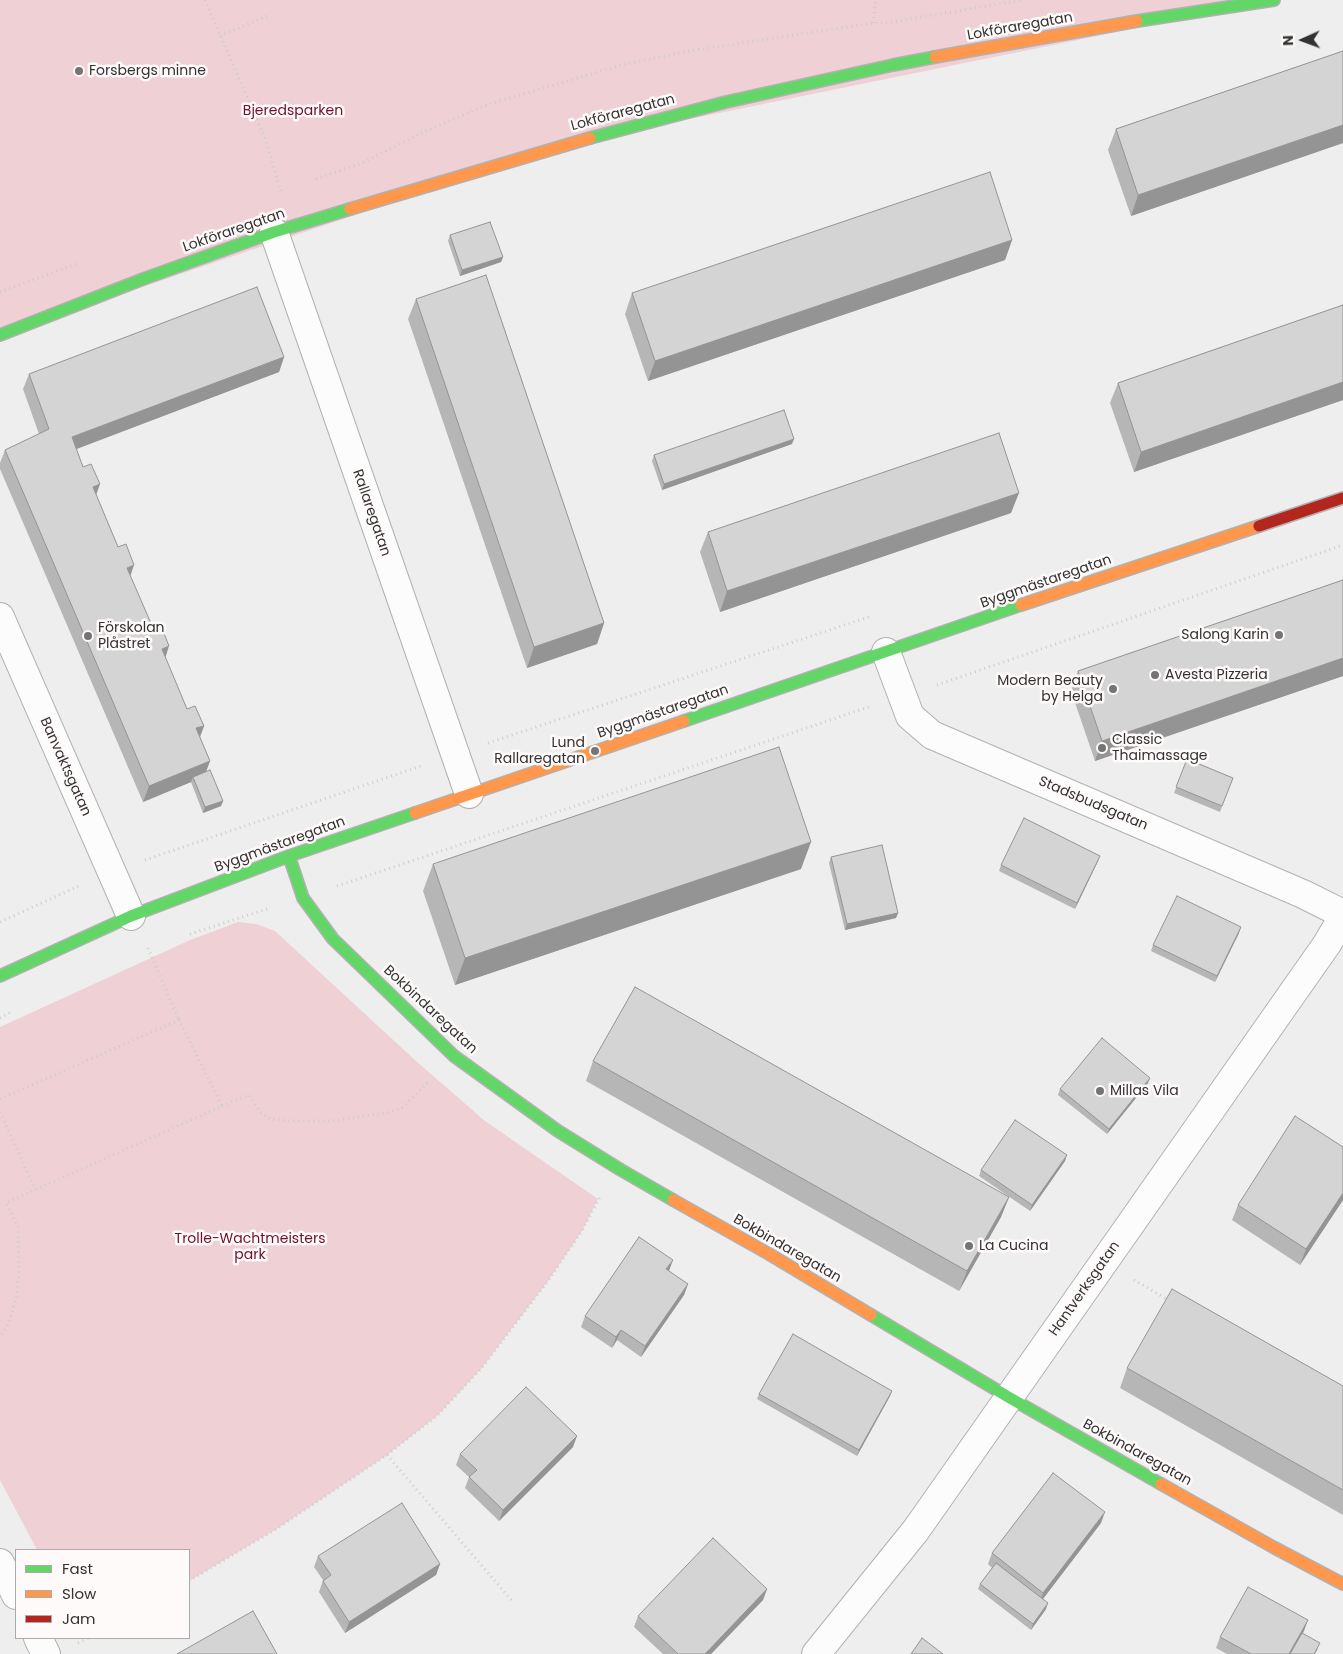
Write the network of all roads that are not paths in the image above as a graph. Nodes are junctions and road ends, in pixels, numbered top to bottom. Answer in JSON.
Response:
{"nodes":[{"id":1,"x":1274,"y":0,"type":"edge"},
{"id":2,"x":283,"y":230,"type":"junction"},
{"id":3,"x":0,"y":335,"type":"edge"},
{"id":4,"x":1343,"y":498,"type":"edge"},
{"id":5,"x":0,"y":617,"type":"edge"},
{"id":6,"x":886,"y":652,"type":"junction"},
{"id":7,"x":468,"y":794,"type":"junction"},
{"id":8,"x":289,"y":856,"type":"junction"},
{"id":9,"x":1343,"y":915,"type":"edge"},
{"id":10,"x":131,"y":916,"type":"junction"},
{"id":11,"x":0,"y":976,"type":"edge"},
{"id":12,"x":1010,"y":1398,"type":"junction"},
{"id":13,"x":1343,"y":1584,"type":"edge"},
{"id":14,"x":38,"y":1639,"type":"edge"},
{"id":15,"x":46,"y":1654,"type":"edge"},
{"id":16,"x":816,"y":1654,"type":"edge"}],
"edges":[{"from":1,"to":2,"type":"street","name":"Lokföraregatan"},
{"from":2,"to":3,"type":"street","name":"Lokföraregatan"},
{"from":2,"to":7,"type":"street","name":"Rallaregatan"},
{"from":4,"to":6,"type":"street","name":"Byggmästaregatan"},
{"from":5,"to":10,"type":"street","name":"Banvaktsgatan"},
{"from":6,"to":7,"type":"street","name":"Byggmästaregatan"},
{"from":6,"to":9,"type":"street","name":"Stadsbudsgatan"},
{"from":7,"to":8,"type":"street","name":"Byggmästaregatan"},
{"from":8,"to":10,"type":"street","name":"Byggmästaregatan"},
{"from":8,"to":12,"type":"street","name":"Bokbindaregatan"},
{"from":9,"to":12,"type":"street","name":"Hantverksgatan"},
{"from":10,"to":11,"type":"street","name":"Byggmästaregatan"},
{"from":12,"to":13,"type":"street","name":"Bokbindaregatan"},
{"from":12,"to":16,"type":"street","name":"Hantverksgatan"},
{"from":14,"to":15,"type":"street"}]}
